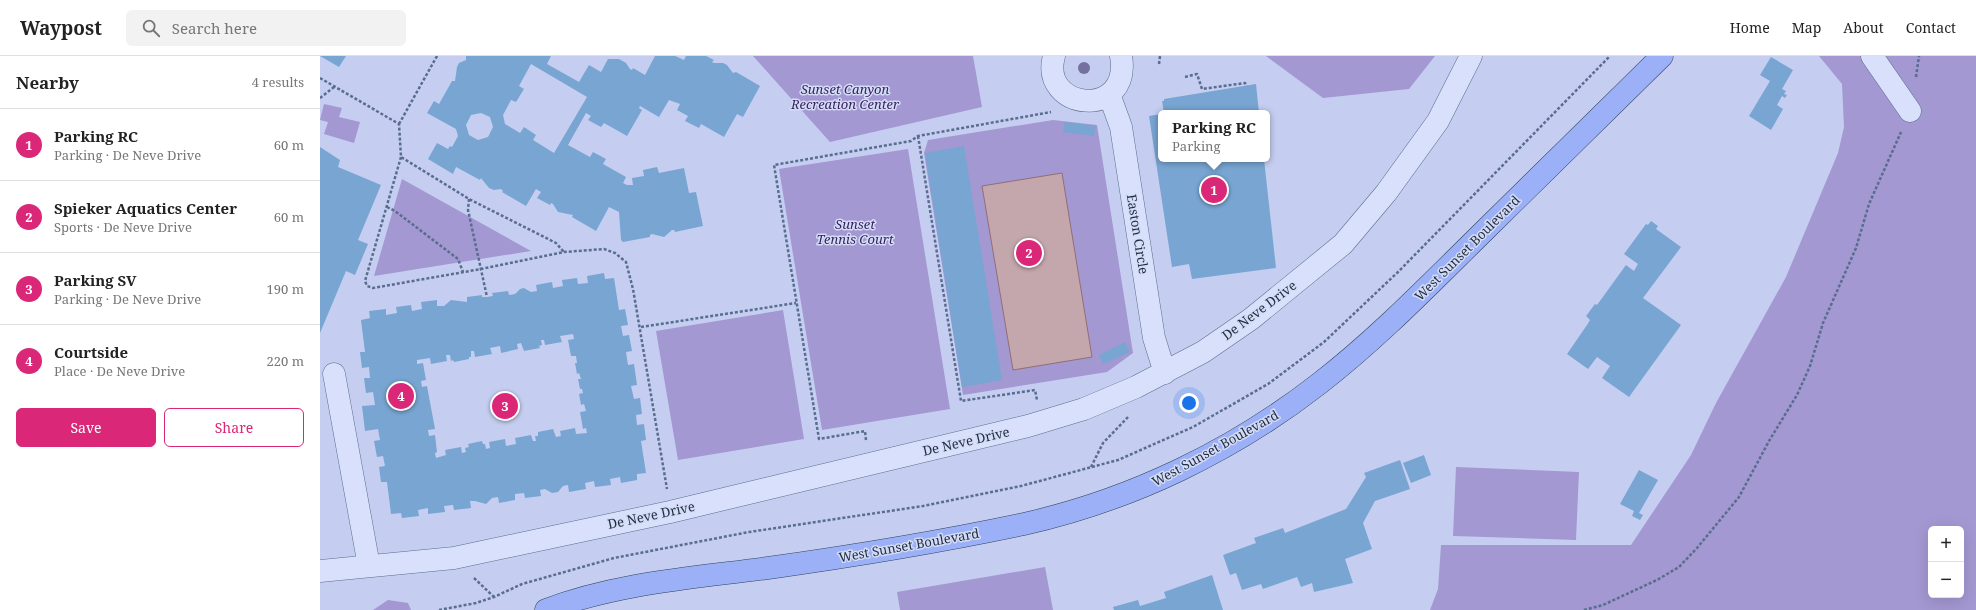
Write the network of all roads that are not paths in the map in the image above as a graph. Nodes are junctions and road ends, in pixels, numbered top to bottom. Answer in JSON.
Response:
{"nodes":[{"id":1,"x":1054,"y":56,"type":"edge"},
{"id":2,"x":1121,"y":56,"type":"edge"},
{"id":3,"x":1472,"y":56,"type":"edge"},
{"id":4,"x":1662,"y":56,"type":"edge"},
{"id":5,"x":1872,"y":56,"type":"edge"},
{"id":6,"x":1109,"y":94,"type":"junction"},
{"id":7,"x":1910,"y":111,"type":"road end"},
{"id":8,"x":1165,"y":373,"type":"junction"},
{"id":9,"x":334,"y":374,"type":"dead end"},
{"id":10,"x":370,"y":566,"type":"junction"},
{"id":11,"x":320,"y":571,"type":"edge"},
{"id":12,"x":546,"y":610,"type":"edge"}],
"edges":[{"from":1,"to":6,"type":"street"},
{"from":2,"to":6,"type":"street"},
{"from":3,"to":8,"type":"street","name":"De Neve Drive"},
{"from":4,"to":12,"type":"main road","name":"West Sunset Boulevard"},
{"from":5,"to":7,"type":"street"},
{"from":6,"to":8,"type":"street","name":"Easton Circle"},
{"from":8,"to":10,"type":"street","name":"De Neve Drive"},
{"from":9,"to":10,"type":"street"},
{"from":10,"to":11,"type":"street","name":"De Neve Drive"}]}
